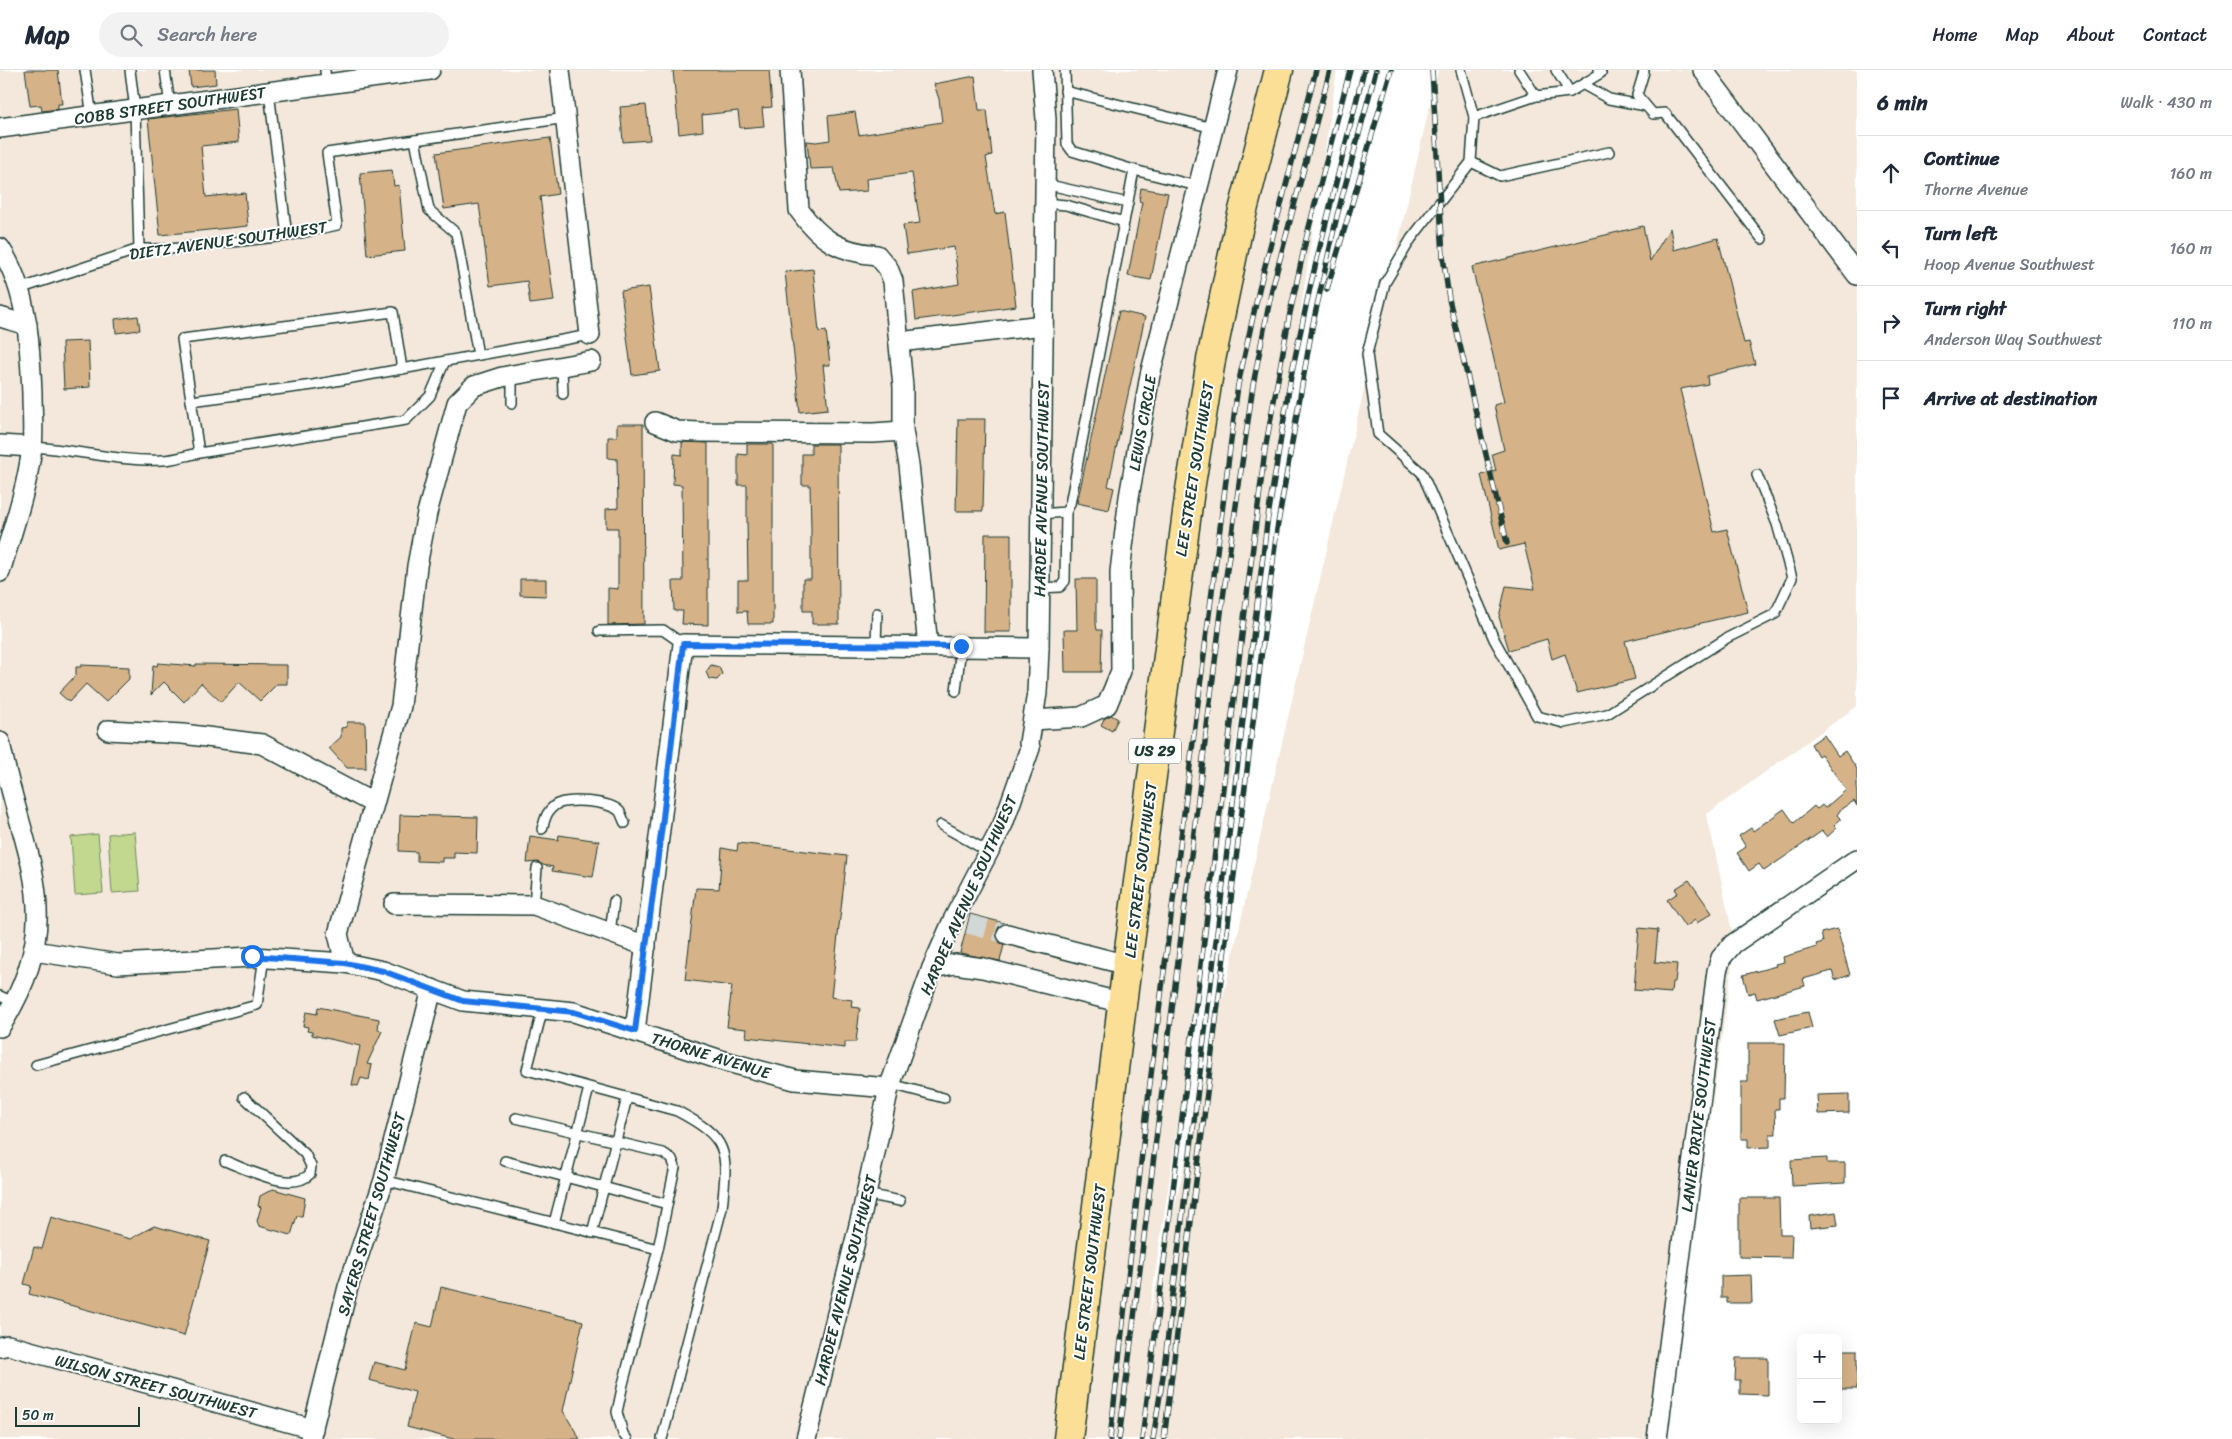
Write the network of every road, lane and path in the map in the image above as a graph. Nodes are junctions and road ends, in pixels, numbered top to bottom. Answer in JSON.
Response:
{"nodes":[{"id":1,"x":85,"y":70,"type":"edge"},
{"id":2,"x":130,"y":70,"type":"edge"},
{"id":3,"x":165,"y":70,"type":"edge"},
{"id":4,"x":430,"y":70,"type":"edge"},
{"id":5,"x":560,"y":70,"type":"edge"},
{"id":6,"x":790,"y":70,"type":"edge"},
{"id":7,"x":1042,"y":70,"type":"edge"},
{"id":8,"x":1065,"y":70,"type":"edge"},
{"id":9,"x":1226,"y":70,"type":"edge"},
{"id":10,"x":1279,"y":70,"type":"edge"},
{"id":11,"x":1461,"y":70,"type":"edge"},
{"id":12,"x":1519,"y":70,"type":"edge"},
{"id":13,"x":1556,"y":70,"type":"edge"},
{"id":14,"x":1642,"y":70,"type":"edge"},
{"id":15,"x":1703,"y":70,"type":"edge"},
{"id":16,"x":1600,"y":72,"type":"edge"},
{"id":17,"x":379,"y":73,"type":"edge"},
{"id":18,"x":325,"y":77,"type":"edge"},
{"id":19,"x":1584,"y":85,"type":"junction"},
{"id":20,"x":1065,"y":91,"type":"junction"},
{"id":21,"x":269,"y":92,"type":"junction"},
{"id":22,"x":1570,"y":92,"type":"junction"},
{"id":23,"x":1536,"y":96,"type":"junction"},
{"id":24,"x":170,"y":105,"type":"junction"},
{"id":25,"x":1646,"y":106,"type":"junction"},
{"id":26,"x":135,"y":110,"type":"junction"},
{"id":27,"x":92,"y":116,"type":"junction"},
{"id":28,"x":1474,"y":117,"type":"junction"},
{"id":29,"x":566,"y":118,"type":"junction"},
{"id":30,"x":0,"y":128,"type":"edge"},
{"id":31,"x":1212,"y":128,"type":"junction"},
{"id":32,"x":416,"y":140,"type":"junction"},
{"id":33,"x":1609,"y":152,"type":"dead end"},
{"id":34,"x":1471,"y":162,"type":"junction"},
{"id":35,"x":1134,"y":170,"type":"junction"},
{"id":36,"x":1045,"y":184,"type":"junction"},
{"id":37,"x":1197,"y":186,"type":"junction"},
{"id":38,"x":1044,"y":204,"type":"junction"},
{"id":39,"x":1128,"y":204,"type":"junction"},
{"id":40,"x":1124,"y":222,"type":"junction"},
{"id":41,"x":287,"y":236,"type":"junction"},
{"id":42,"x":1762,"y":239,"type":"dead end"},
{"id":43,"x":0,"y":248,"type":"edge"},
{"id":44,"x":139,"y":249,"type":"junction"},
{"id":45,"x":1857,"y":275,"type":"edge"},
{"id":46,"x":19,"y":290,"type":"junction"},
{"id":47,"x":0,"y":317,"type":"edge"},
{"id":48,"x":27,"y":325,"type":"junction"},
{"id":49,"x":1043,"y":325,"type":"junction"},
{"id":50,"x":590,"y":335,"type":"joint"},
{"id":51,"x":900,"y":342,"type":"junction"},
{"id":52,"x":478,"y":355,"type":"junction"},
{"id":53,"x":445,"y":361,"type":"junction"},
{"id":54,"x":591,"y":361,"type":"dead end"},
{"id":55,"x":562,"y":366,"type":"junction"},
{"id":56,"x":402,"y":368,"type":"junction"},
{"id":57,"x":512,"y":376,"type":"junction"},
{"id":58,"x":563,"y":394,"type":"dead end"},
{"id":59,"x":191,"y":400,"type":"junction"},
{"id":60,"x":512,"y":403,"type":"dead end"},
{"id":61,"x":655,"y":422,"type":"dead end"},
{"id":62,"x":902,"y":431,"type":"junction"},
{"id":63,"x":0,"y":446,"type":"edge"},
{"id":64,"x":32,"y":447,"type":"junction"},
{"id":65,"x":199,"y":452,"type":"junction"},
{"id":66,"x":1757,"y":475,"type":"dead end"},
{"id":67,"x":1066,"y":512,"type":"junction"},
{"id":68,"x":1040,"y":514,"type":"junction"},
{"id":69,"x":0,"y":572,"type":"edge"},
{"id":70,"x":1039,"y":588,"type":"junction"},
{"id":71,"x":877,"y":613,"type":"dead end"},
{"id":72,"x":599,"y":631,"type":"dead end"},
{"id":73,"x":683,"y":644,"type":"junction"},
{"id":74,"x":876,"y":645,"type":"junction"},
{"id":75,"x":928,"y":646,"type":"junction"},
{"id":76,"x":961,"y":646,"type":"junction"},
{"id":77,"x":1039,"y":648,"type":"junction"},
{"id":78,"x":956,"y":691,"type":"dead end"},
{"id":79,"x":1033,"y":720,"type":"junction"},
{"id":80,"x":108,"y":730,"type":"dead end"},
{"id":81,"x":0,"y":742,"type":"edge"},
{"id":82,"x":373,"y":804,"type":"junction"},
{"id":83,"x":625,"y":823,"type":"dead end"},
{"id":84,"x":941,"y":826,"type":"dead end"},
{"id":85,"x":542,"y":829,"type":"dead end"},
{"id":86,"x":989,"y":852,"type":"junction"},
{"id":87,"x":1857,"y":859,"type":"edge"},
{"id":88,"x":537,"y":868,"type":"dead end"},
{"id":89,"x":614,"y":901,"type":"dead end"},
{"id":90,"x":394,"y":904,"type":"dead end"},
{"id":91,"x":534,"y":904,"type":"junction"},
{"id":92,"x":610,"y":934,"type":"junction"},
{"id":93,"x":1007,"y":934,"type":"tunnel mouth"},
{"id":94,"x":646,"y":946,"type":"junction"},
{"id":95,"x":34,"y":951,"type":"junction"},
{"id":96,"x":264,"y":957,"type":"junction"},
{"id":97,"x":345,"y":963,"type":"junction"},
{"id":98,"x":1127,"y":965,"type":"junction"},
{"id":99,"x":932,"y":968,"type":"junction"},
{"id":100,"x":432,"y":989,"type":"junction"},
{"id":101,"x":7,"y":1000,"type":"edge"},
{"id":102,"x":1122,"y":1003,"type":"junction"},
{"id":103,"x":543,"y":1008,"type":"junction"},
{"id":104,"x":0,"y":1027,"type":"edge"},
{"id":105,"x":635,"y":1031,"type":"junction"},
{"id":106,"x":36,"y":1065,"type":"dead end"},
{"id":107,"x":890,"y":1086,"type":"junction"},
{"id":108,"x":589,"y":1088,"type":"junction"},
{"id":109,"x":244,"y":1096,"type":"dead end"},
{"id":110,"x":627,"y":1098,"type":"junction"},
{"id":111,"x":944,"y":1098,"type":"dead end"},
{"id":112,"x":516,"y":1118,"type":"dead end"},
{"id":113,"x":578,"y":1133,"type":"junction"},
{"id":114,"x":615,"y":1142,"type":"junction"},
{"id":115,"x":224,"y":1160,"type":"dead end"},
{"id":116,"x":505,"y":1161,"type":"dead end"},
{"id":117,"x":567,"y":1178,"type":"junction"},
{"id":118,"x":384,"y":1180,"type":"junction"},
{"id":119,"x":604,"y":1189,"type":"junction"},
{"id":120,"x":866,"y":1194,"type":"junction"},
{"id":121,"x":900,"y":1201,"type":"dead end"},
{"id":122,"x":667,"y":1204,"type":"junction"},
{"id":123,"x":554,"y":1223,"type":"junction"},
{"id":124,"x":592,"y":1233,"type":"junction"},
{"id":125,"x":658,"y":1249,"type":"junction"},
{"id":126,"x":0,"y":1347,"type":"edge"},
{"id":127,"x":312,"y":1434,"type":"edge"},
{"id":128,"x":627,"y":1439,"type":"edge"},
{"id":129,"x":662,"y":1439,"type":"edge"},
{"id":130,"x":806,"y":1439,"type":"edge"},
{"id":131,"x":1068,"y":1439,"type":"edge"},
{"id":132,"x":1657,"y":1439,"type":"edge"}],
"edges":[{"from":1,"to":27,"type":"lane"},
{"from":2,"to":26,"type":"lane"},
{"from":3,"to":24,"type":"lane"},
{"from":4,"to":17,"type":"street","name":"COBB STREET SOUTHWEST"},
{"from":5,"to":29,"type":"street"},
{"from":6,"to":51,"type":"street"},
{"from":7,"to":36,"type":"street","name":"HARDEE AVENUE SOUTHWEST"},
{"from":8,"to":20,"type":"lane"},
{"from":9,"to":31,"type":"street","name":"LEWIS CIRCLE"},
{"from":10,"to":98,"type":"main road","name":"LEE STREET SOUTHWEST","number":"US 29"},
{"from":11,"to":28,"type":"lane"},
{"from":12,"to":23,"type":"lane"},
{"from":13,"to":22,"type":"lane"},
{"from":14,"to":25,"type":"lane"},
{"from":15,"to":45,"type":"street"},
{"from":16,"to":19,"type":"lane"},
{"from":17,"to":18,"type":"street","name":"COBB STREET SOUTHWEST"},
{"from":18,"to":21,"type":"street","name":"COBB STREET SOUTHWEST"},
{"from":19,"to":22,"type":"lane"},
{"from":19,"to":25,"type":"lane"},
{"from":20,"to":31,"type":"lane"},
{"from":20,"to":35,"type":"lane"},
{"from":21,"to":24,"type":"street","name":"COBB STREET SOUTHWEST"},
{"from":21,"to":41,"type":"lane"},
{"from":22,"to":23,"type":"lane"},
{"from":23,"to":28,"type":"lane"},
{"from":24,"to":26,"type":"street","name":"COBB STREET SOUTHWEST"},
{"from":25,"to":42,"type":"lane"},
{"from":26,"to":27,"type":"street","name":"COBB STREET SOUTHWEST"},
{"from":26,"to":44,"type":"lane"},
{"from":27,"to":30,"type":"street","name":"COBB STREET SOUTHWEST"},
{"from":28,"to":34,"type":"lane"},
{"from":29,"to":32,"type":"lane","name":"DIETZ AVENUE SOUTHWEST"},
{"from":29,"to":50,"type":"street"},
{"from":31,"to":37,"type":"street","name":"LEWIS CIRCLE"},
{"from":32,"to":41,"type":"lane","name":"DIETZ AVENUE SOUTHWEST"},
{"from":32,"to":52,"type":"lane"},
{"from":33,"to":34,"type":"lane"},
{"from":34,"to":66,"type":"lane"},
{"from":35,"to":37,"type":"lane"},
{"from":35,"to":39,"type":"lane"},
{"from":36,"to":38,"type":"street","name":"HARDEE AVENUE SOUTHWEST"},
{"from":36,"to":39,"type":"lane"},
{"from":37,"to":79,"type":"street","name":"LEWIS CIRCLE"},
{"from":38,"to":40,"type":"lane"},
{"from":38,"to":49,"type":"street","name":"HARDEE AVENUE SOUTHWEST"},
{"from":39,"to":40,"type":"lane"},
{"from":40,"to":67,"type":"lane"},
{"from":41,"to":44,"type":"lane","name":"DIETZ AVENUE SOUTHWEST"},
{"from":43,"to":46,"type":"street"},
{"from":44,"to":46,"type":"lane","name":"DIETZ AVENUE SOUTHWEST"},
{"from":46,"to":48,"type":"street"},
{"from":47,"to":48,"type":"street"},
{"from":48,"to":64,"type":"street"},
{"from":49,"to":51,"type":"street"},
{"from":49,"to":68,"type":"street","name":"HARDEE AVENUE SOUTHWEST"},
{"from":50,"to":52,"type":"lane"},
{"from":51,"to":62,"type":"street"},
{"from":52,"to":53,"type":"lane"},
{"from":53,"to":56,"type":"lane"},
{"from":53,"to":65,"type":"lane"},
{"from":54,"to":55,"type":"street"},
{"from":55,"to":57,"type":"street"},
{"from":55,"to":58,"type":"lane"},
{"from":56,"to":59,"type":"lane"},
{"from":56,"to":59,"type":"lane"},
{"from":57,"to":60,"type":"lane"},
{"from":57,"to":82,"type":"street"},
{"from":59,"to":65,"type":"lane"},
{"from":61,"to":62,"type":"street"},
{"from":62,"to":75,"type":"street"},
{"from":63,"to":64,"type":"street"},
{"from":64,"to":65,"type":"lane"},
{"from":64,"to":69,"type":"street"},
{"from":67,"to":68,"type":"lane"},
{"from":67,"to":70,"type":"lane"},
{"from":68,"to":70,"type":"street","name":"HARDEE AVENUE SOUTHWEST"},
{"from":70,"to":77,"type":"street","name":"HARDEE AVENUE SOUTHWEST"},
{"from":71,"to":74,"type":"lane"},
{"from":72,"to":73,"type":"lane"},
{"from":73,"to":74,"type":"street"},
{"from":73,"to":94,"type":"street"},
{"from":74,"to":75,"type":"street"},
{"from":75,"to":76,"type":"street"},
{"from":76,"to":77,"type":"street"},
{"from":76,"to":78,"type":"lane"},
{"from":77,"to":79,"type":"street","name":"HARDEE AVENUE SOUTHWEST"},
{"from":79,"to":86,"type":"street","name":"HARDEE AVENUE SOUTHWEST"},
{"from":80,"to":82,"type":"street"},
{"from":81,"to":95,"type":"street"},
{"from":82,"to":97,"type":"street"},
{"from":83,"to":85,"type":"lane"},
{"from":84,"to":86,"type":"lane"},
{"from":86,"to":99,"type":"street","name":"HARDEE AVENUE SOUTHWEST"},
{"from":87,"to":132,"type":"street","name":"LANIER DRIVE SOUTHWEST"},
{"from":88,"to":91,"type":"lane"},
{"from":89,"to":92,"type":"lane"},
{"from":90,"to":91,"type":"street"},
{"from":91,"to":92,"type":"street"},
{"from":92,"to":94,"type":"street"},
{"from":93,"to":98,"type":"street"},
{"from":94,"to":105,"type":"street"},
{"from":95,"to":96,"type":"street","name":"THORNE AVENUE"},
{"from":95,"to":101,"type":"street"},
{"from":96,"to":97,"type":"street","name":"THORNE AVENUE"},
{"from":96,"to":106,"type":"lane"},
{"from":97,"to":100,"type":"street","name":"THORNE AVENUE"},
{"from":98,"to":102,"type":"main road","name":"LEE STREET SOUTHWEST","number":"US 29"},
{"from":99,"to":102,"type":"street"},
{"from":99,"to":107,"type":"street","name":"HARDEE AVENUE SOUTHWEST"},
{"from":100,"to":103,"type":"street","name":"THORNE AVENUE"},
{"from":100,"to":118,"type":"street","name":"SAYERS STREET SOUTHWEST"},
{"from":101,"to":104,"type":"street"},
{"from":102,"to":131,"type":"main road","name":"LEE STREET SOUTHWEST","number":"US 29"},
{"from":103,"to":105,"type":"street","name":"THORNE AVENUE"},
{"from":103,"to":108,"type":"lane"},
{"from":105,"to":107,"type":"street","name":"THORNE AVENUE"},
{"from":107,"to":111,"type":"lane"},
{"from":107,"to":120,"type":"street","name":"HARDEE AVENUE SOUTHWEST"},
{"from":108,"to":110,"type":"lane"},
{"from":108,"to":113,"type":"lane"},
{"from":109,"to":115,"type":"lane"},
{"from":110,"to":114,"type":"lane"},
{"from":110,"to":129,"type":"lane"},
{"from":112,"to":113,"type":"lane"},
{"from":113,"to":114,"type":"lane"},
{"from":113,"to":117,"type":"lane"},
{"from":114,"to":119,"type":"lane"},
{"from":114,"to":122,"type":"lane"},
{"from":116,"to":117,"type":"lane"},
{"from":117,"to":119,"type":"lane"},
{"from":117,"to":123,"type":"lane"},
{"from":118,"to":123,"type":"lane"},
{"from":118,"to":127,"type":"street","name":"SAYERS STREET SOUTHWEST"},
{"from":119,"to":122,"type":"lane"},
{"from":119,"to":124,"type":"lane"},
{"from":120,"to":121,"type":"lane"},
{"from":120,"to":130,"type":"street","name":"HARDEE AVENUE SOUTHWEST"},
{"from":122,"to":125,"type":"lane"},
{"from":123,"to":124,"type":"lane"},
{"from":124,"to":125,"type":"lane"},
{"from":125,"to":128,"type":"lane"},
{"from":126,"to":127,"type":"street","name":"WILSON STREET SOUTHWEST"}]}
